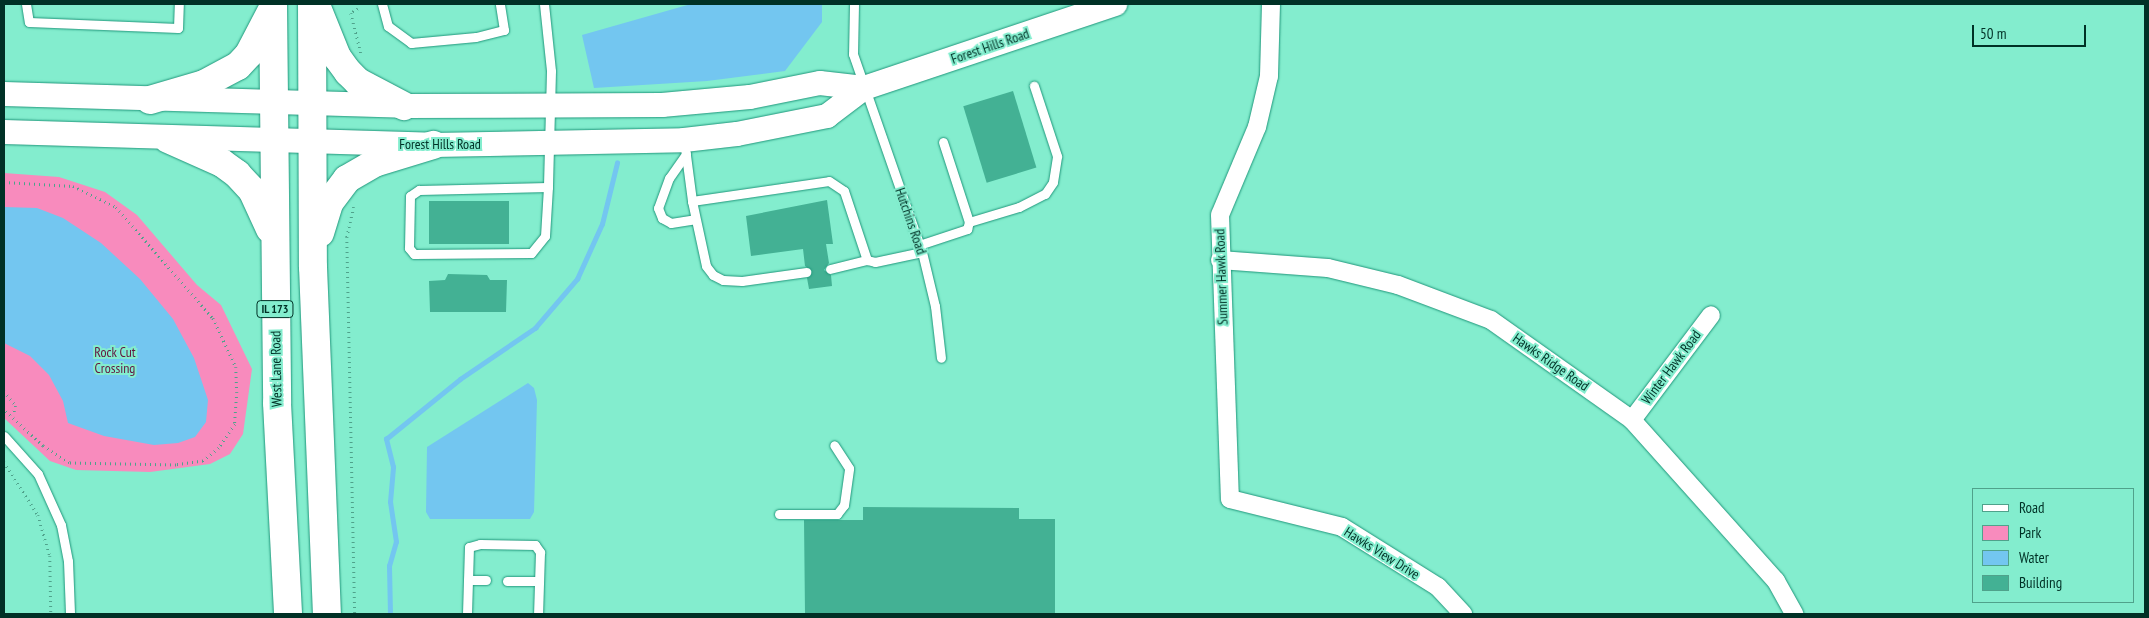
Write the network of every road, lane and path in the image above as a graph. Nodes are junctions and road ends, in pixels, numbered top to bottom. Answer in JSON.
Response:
{"nodes":[{"id":1,"x":26,"y":4,"type":"edge"},
{"id":2,"x":179,"y":4,"type":"edge"},
{"id":3,"x":314,"y":4,"type":"edge"},
{"id":4,"x":382,"y":4,"type":"edge"},
{"id":5,"x":500,"y":4,"type":"edge"},
{"id":6,"x":544,"y":4,"type":"edge"},
{"id":7,"x":854,"y":4,"type":"edge"},
{"id":8,"x":1115,"y":4,"type":"edge"},
{"id":9,"x":1271,"y":4,"type":"edge"},
{"id":10,"x":273,"y":6,"type":"edge"},
{"id":11,"x":358,"y":9,"type":"dead end"},
{"id":12,"x":360,"y":62,"type":"dead end"},
{"id":13,"x":1034,"y":86,"type":"dead end"},
{"id":14,"x":864,"y":88,"type":"junction"},
{"id":15,"x":4,"y":94,"type":"edge"},
{"id":16,"x":150,"y":100,"type":"junction"},
{"id":17,"x":273,"y":103,"type":"junction"},
{"id":18,"x":312,"y":104,"type":"junction"},
{"id":19,"x":550,"y":104,"type":"junction"},
{"id":20,"x":404,"y":106,"type":"junction"},
{"id":21,"x":4,"y":132,"type":"edge"},
{"id":22,"x":168,"y":138,"type":"junction"},
{"id":23,"x":274,"y":141,"type":"junction"},
{"id":24,"x":312,"y":142,"type":"junction"},
{"id":25,"x":550,"y":142,"type":"junction"},
{"id":26,"x":943,"y":142,"type":"dead end"},
{"id":27,"x":433,"y":145,"type":"junction"},
{"id":28,"x":685,"y":147,"type":"junction"},
{"id":29,"x":4,"y":182,"type":"edge"},
{"id":30,"x":548,"y":187,"type":"junction"},
{"id":31,"x":692,"y":200,"type":"junction"},
{"id":32,"x":355,"y":205,"type":"dead end"},
{"id":33,"x":695,"y":219,"type":"junction"},
{"id":34,"x":969,"y":222,"type":"junction"},
{"id":35,"x":921,"y":248,"type":"junction"},
{"id":36,"x":867,"y":260,"type":"junction"},
{"id":37,"x":1220,"y":260,"type":"junction"},
{"id":38,"x":275,"y":265,"type":"junction"},
{"id":39,"x":313,"y":267,"type":"junction"},
{"id":40,"x":830,"y":269,"type":"dead end"},
{"id":41,"x":806,"y":272,"type":"dead end"},
{"id":42,"x":1711,"y":315,"type":"dead end"},
{"id":43,"x":941,"y":358,"type":"dead end"},
{"id":44,"x":4,"y":392,"type":"edge"},
{"id":45,"x":4,"y":410,"type":"edge"},
{"id":46,"x":13,"y":416,"type":"junction"},
{"id":47,"x":1632,"y":420,"type":"junction"},
{"id":48,"x":4,"y":436,"type":"edge"},
{"id":49,"x":834,"y":445,"type":"dead end"},
{"id":50,"x":4,"y":462,"type":"edge"},
{"id":51,"x":1230,"y":499,"type":"joint"},
{"id":52,"x":779,"y":514,"type":"dead end"},
{"id":53,"x":468,"y":580,"type":"junction"},
{"id":54,"x":486,"y":580,"type":"dead end"},
{"id":55,"x":507,"y":581,"type":"dead end"},
{"id":56,"x":539,"y":581,"type":"junction"},
{"id":57,"x":286,"y":610,"type":"edge"},
{"id":58,"x":51,"y":614,"type":"edge"},
{"id":59,"x":70,"y":614,"type":"edge"},
{"id":60,"x":327,"y":614,"type":"edge"},
{"id":61,"x":355,"y":614,"type":"edge"},
{"id":62,"x":466,"y":614,"type":"edge"},
{"id":63,"x":538,"y":614,"type":"edge"},
{"id":64,"x":1463,"y":614,"type":"edge"},
{"id":65,"x":1794,"y":614,"type":"edge"}],
"edges":[{"from":1,"to":2,"type":"lane"},
{"from":3,"to":18,"type":"main road","number":"IL 173"},
{"from":3,"to":20,"type":"main road"},
{"from":4,"to":5,"type":"lane"},
{"from":6,"to":19,"type":"lane"},
{"from":7,"to":14,"type":"lane","name":"Hutchins Road"},
{"from":8,"to":14,"type":"street","name":"Forest Hills Road"},
{"from":9,"to":37,"type":"street","name":"Summer Hawk Road"},
{"from":10,"to":16,"type":"main road"},
{"from":10,"to":17,"type":"main road","name":"West Lane Road","number":"IL 173"},
{"from":11,"to":12,"type":"path"},
{"from":13,"to":34,"type":"lane"},
{"from":14,"to":19,"type":"street","name":"Forest Hills Road"},
{"from":14,"to":28,"type":"street","name":"Forest Hills Road"},
{"from":14,"to":35,"type":"lane","name":"Hutchins Road"},
{"from":15,"to":16,"type":"street","name":"Forest Hills Road"},
{"from":16,"to":17,"type":"street","name":"Forest Hills Road"},
{"from":17,"to":18,"type":"street","name":"Forest Hills Road"},
{"from":17,"to":23,"type":"main road","name":"West Lane Road","number":"IL 173"},
{"from":18,"to":20,"type":"street","name":"Forest Hills Road"},
{"from":18,"to":24,"type":"main road","number":"IL 173"},
{"from":19,"to":20,"type":"street","name":"Forest Hills Road"},
{"from":19,"to":25,"type":"lane"},
{"from":21,"to":22,"type":"street","name":"Forest Hills Road"},
{"from":22,"to":23,"type":"street","name":"Forest Hills Road"},
{"from":22,"to":38,"type":"main road"},
{"from":23,"to":24,"type":"street","name":"Forest Hills Road"},
{"from":23,"to":38,"type":"main road","name":"West Lane Road","number":"IL 173"},
{"from":24,"to":27,"type":"street","name":"Forest Hills Road"},
{"from":24,"to":39,"type":"main road","number":"IL 173"},
{"from":25,"to":27,"type":"street","name":"Forest Hills Road"},
{"from":25,"to":28,"type":"street","name":"Forest Hills Road"},
{"from":25,"to":30,"type":"lane"},
{"from":26,"to":34,"type":"lane"},
{"from":27,"to":39,"type":"main road"},
{"from":28,"to":31,"type":"lane"},
{"from":28,"to":33,"type":"lane"},
{"from":29,"to":46,"type":"path"},
{"from":30,"to":30,"type":"lane"},
{"from":31,"to":33,"type":"lane"},
{"from":31,"to":36,"type":"lane"},
{"from":32,"to":61,"type":"path"},
{"from":33,"to":41,"type":"lane"},
{"from":34,"to":35,"type":"lane"},
{"from":35,"to":36,"type":"lane"},
{"from":35,"to":43,"type":"lane","name":"Hutchins Road"},
{"from":36,"to":40,"type":"lane"},
{"from":37,"to":47,"type":"street","name":"Hawks Ridge Road"},
{"from":37,"to":51,"type":"street","name":"Summer Hawk Road"},
{"from":38,"to":57,"type":"main road","name":"West Lane Road","number":"IL 173"},
{"from":39,"to":60,"type":"main road","number":"IL 173"},
{"from":42,"to":47,"type":"street","name":"Winter Hawk Road"},
{"from":44,"to":46,"type":"path"},
{"from":45,"to":46,"type":"path"},
{"from":47,"to":65,"type":"street","name":"Hawks Ridge Road"},
{"from":48,"to":59,"type":"lane"},
{"from":49,"to":52,"type":"lane"},
{"from":50,"to":58,"type":"path"},
{"from":51,"to":64,"type":"street","name":"Hawks View Drive"},
{"from":53,"to":54,"type":"lane"},
{"from":53,"to":56,"type":"lane"},
{"from":53,"to":62,"type":"lane"},
{"from":55,"to":56,"type":"lane"},
{"from":56,"to":63,"type":"lane"}]}
